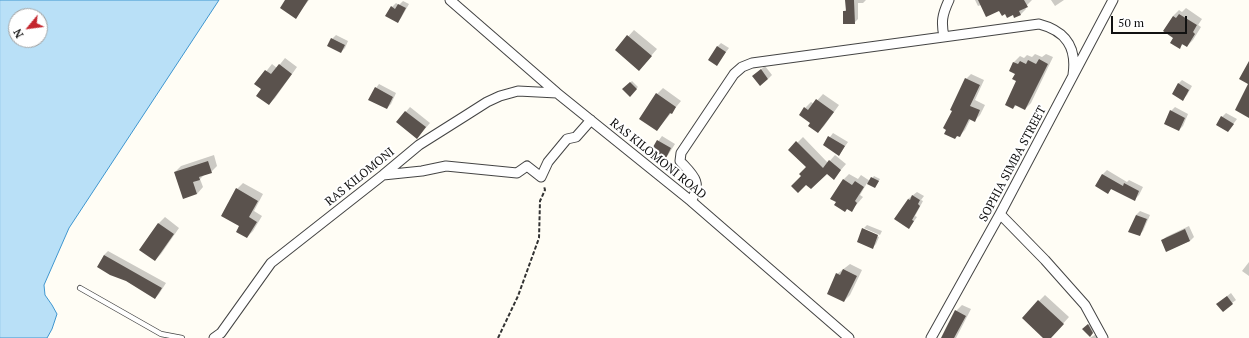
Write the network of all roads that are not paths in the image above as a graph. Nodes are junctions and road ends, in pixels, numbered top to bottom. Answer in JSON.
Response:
{"nodes":[{"id":1,"x":450,"y":0,"type":"edge"},
{"id":2,"x":949,"y":0,"type":"edge"},
{"id":3,"x":1113,"y":0,"type":"edge"},
{"id":4,"x":944,"y":37,"type":"junction"},
{"id":5,"x":1073,"y":74,"type":"junction"},
{"id":6,"x":557,"y":93,"type":"junction"},
{"id":7,"x":591,"y":120,"type":"junction"},
{"id":8,"x":383,"y":175,"type":"junction"},
{"id":9,"x":691,"y":201,"type":"junction"},
{"id":10,"x":1000,"y":214,"type":"junction"},
{"id":11,"x":80,"y":288,"type":"dead end"},
{"id":12,"x":220,"y":336,"type":"edge"},
{"id":13,"x":182,"y":338,"type":"edge"},
{"id":14,"x":849,"y":338,"type":"edge"},
{"id":15,"x":931,"y":338,"type":"edge"},
{"id":16,"x":1103,"y":338,"type":"edge"}],
"edges":[{"from":1,"to":6,"type":"street","name":"RAS KILOMONI ROAD"},
{"from":2,"to":4,"type":"street"},
{"from":3,"to":5,"type":"street","name":"SOPHIA SIMBA STREET"},
{"from":4,"to":5,"type":"street"},
{"from":4,"to":9,"type":"street"},
{"from":5,"to":10,"type":"street","name":"SOPHIA SIMBA STREET"},
{"from":6,"to":7,"type":"street","name":"RAS KILOMONI ROAD"},
{"from":6,"to":8,"type":"street","name":"RAS KILOMONI"},
{"from":7,"to":8,"type":"street"},
{"from":7,"to":9,"type":"street","name":"RAS KILOMONI ROAD"},
{"from":8,"to":12,"type":"street","name":"RAS KILOMONI"},
{"from":9,"to":14,"type":"street","name":"RAS KILOMONI ROAD"},
{"from":10,"to":15,"type":"street","name":"SOPHIA SIMBA STREET"},
{"from":10,"to":16,"type":"street"},
{"from":11,"to":13,"type":"lane"}]}
